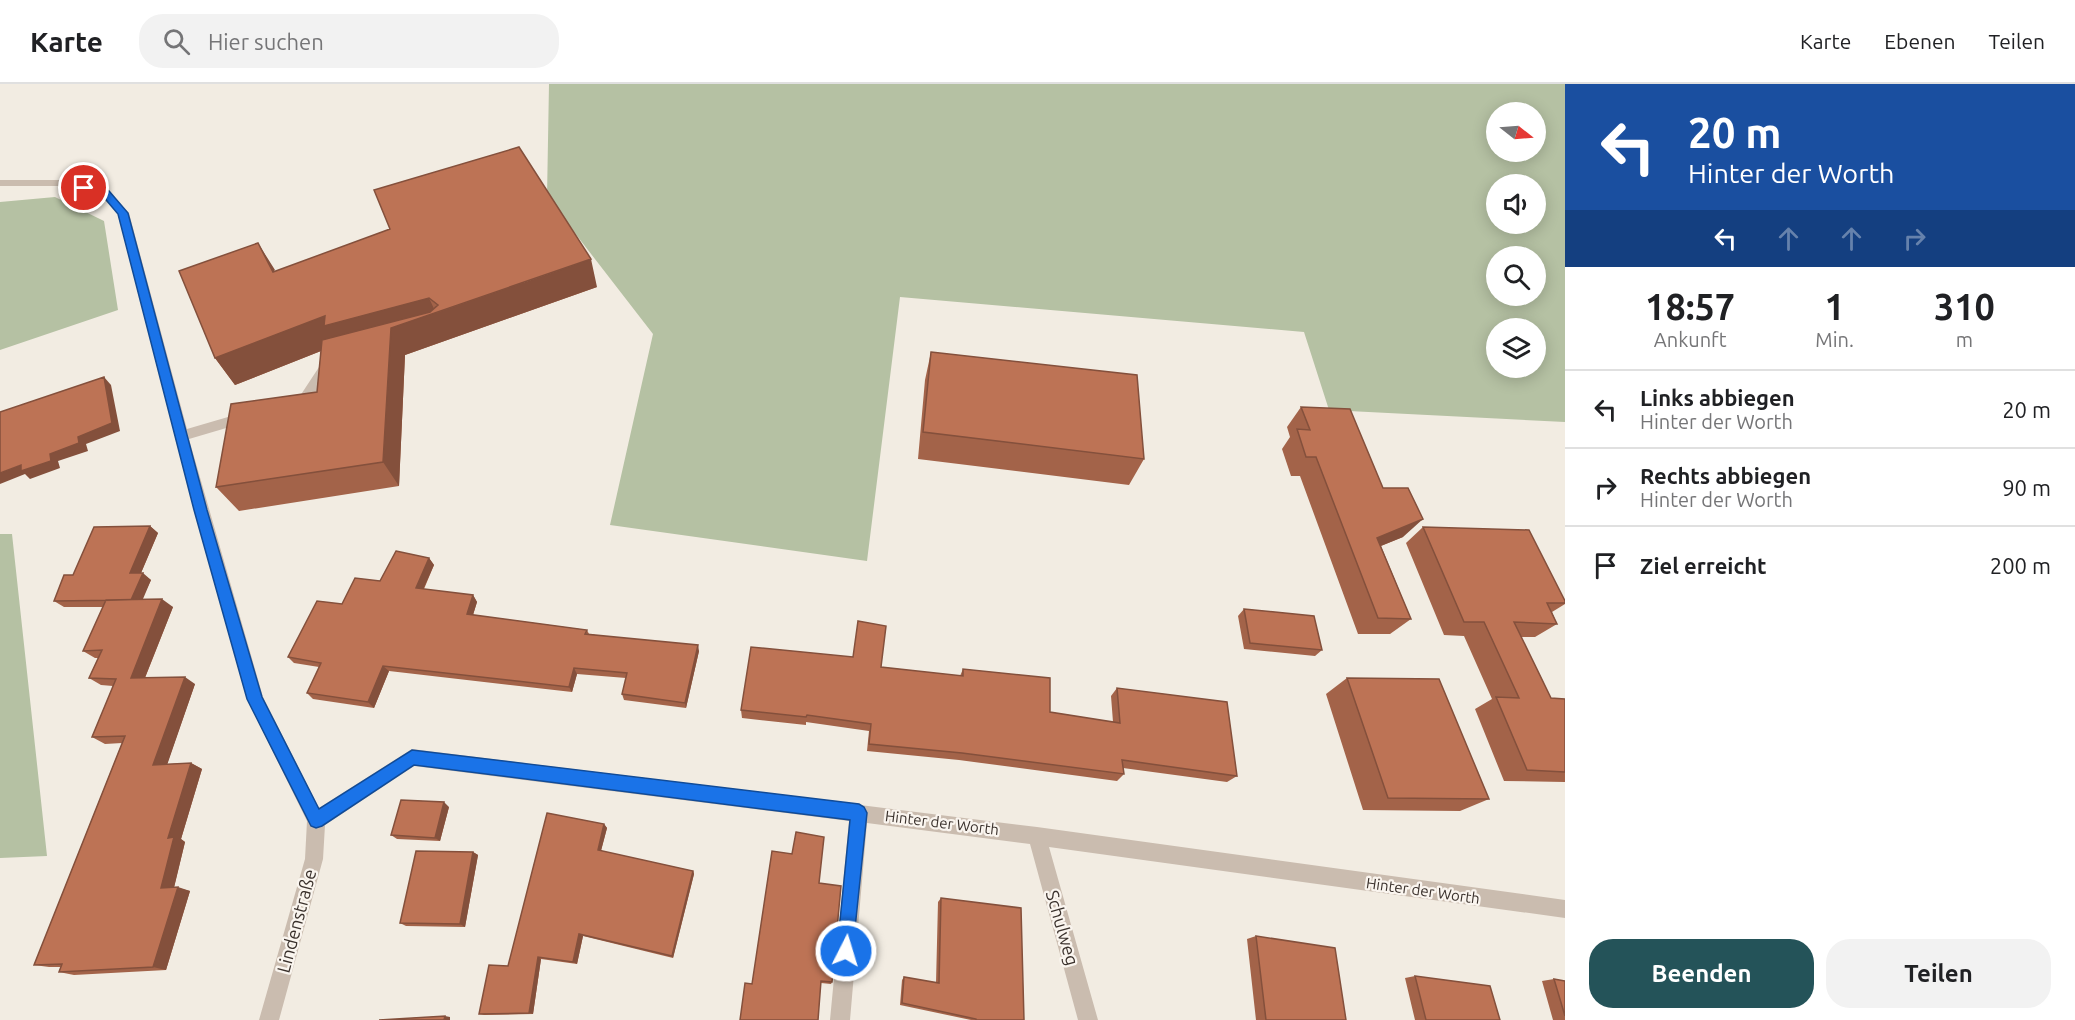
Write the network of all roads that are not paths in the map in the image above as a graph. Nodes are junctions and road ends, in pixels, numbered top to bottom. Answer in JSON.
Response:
{"nodes":[{"id":1,"x":0,"y":183,"type":"edge"},
{"id":2,"x":340,"y":359,"type":"edge"},
{"id":3,"x":283,"y":406,"type":"edge"},
{"id":4,"x":261,"y":413,"type":"edge"},
{"id":5,"x":182,"y":436,"type":"junction"},
{"id":6,"x":859,"y":813,"type":"junction"},
{"id":7,"x":316,"y":820,"type":"junction"},
{"id":8,"x":1037,"y":836,"type":"junction"},
{"id":9,"x":1565,"y":909,"type":"edge"},
{"id":10,"x":268,"y":1019,"type":"edge"},
{"id":11,"x":840,"y":1020,"type":"edge"},
{"id":12,"x":1088,"y":1020,"type":"edge"}],
"edges":[{"from":1,"to":5,"type":"street"},
{"from":2,"to":3,"type":"street"},
{"from":4,"to":5,"type":"street"},
{"from":5,"to":7,"type":"street"},
{"from":6,"to":7,"type":"street","name":"Hinter der Worth"},
{"from":6,"to":8,"type":"street","name":"Hinter der Worth"},
{"from":6,"to":11,"type":"street"},
{"from":7,"to":10,"type":"street","name":"Lindenstraße"},
{"from":8,"to":9,"type":"street","name":"Hinter der Worth"},
{"from":8,"to":12,"type":"street","name":"Schulweg"}]}
